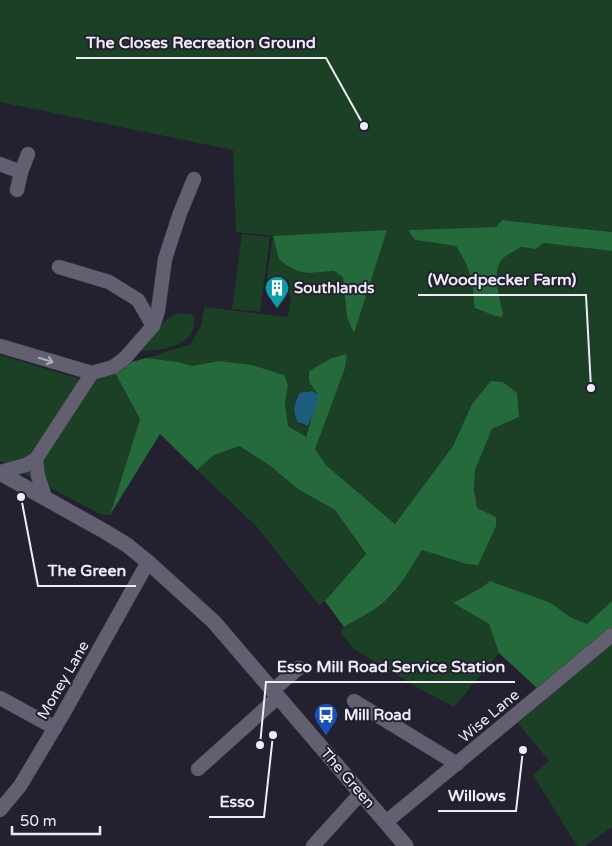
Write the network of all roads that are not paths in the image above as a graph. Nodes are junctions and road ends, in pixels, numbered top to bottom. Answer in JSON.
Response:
{"nodes":[{"id":1,"x":28,"y":154,"type":"dead end"},
{"id":2,"x":0,"y":164,"type":"edge"},
{"id":3,"x":21,"y":172,"type":"junction"},
{"id":4,"x":194,"y":179,"type":"dead end"},
{"id":5,"x":17,"y":190,"type":"dead end"},
{"id":6,"x":59,"y":267,"type":"dead end"},
{"id":7,"x":153,"y":326,"type":"junction"},
{"id":8,"x":0,"y":346,"type":"edge"},
{"id":9,"x":92,"y":373,"type":"junction"},
{"id":10,"x":36,"y":459,"type":"junction"},
{"id":11,"x":0,"y":472,"type":"edge"},
{"id":12,"x":45,"y":497,"type":"junction"},
{"id":13,"x":148,"y":562,"type":"junction"},
{"id":14,"x":612,"y":635,"type":"edge"},
{"id":15,"x":298,"y":668,"type":"dead end"},
{"id":16,"x":276,"y":694,"type":"junction"},
{"id":17,"x":0,"y":698,"type":"edge"},
{"id":18,"x":354,"y":701,"type":"dead end"},
{"id":19,"x":55,"y":728,"type":"junction"},
{"id":20,"x":457,"y":764,"type":"junction"},
{"id":21,"x":198,"y":769,"type":"dead end"},
{"id":22,"x":361,"y":793,"type":"junction"},
{"id":23,"x":0,"y":810,"type":"edge"},
{"id":24,"x":386,"y":822,"type":"junction"},
{"id":25,"x":313,"y":846,"type":"edge"},
{"id":26,"x":406,"y":846,"type":"edge"}],
"edges":[{"from":1,"to":3,"type":"street"},
{"from":2,"to":3,"type":"street"},
{"from":3,"to":5,"type":"street"},
{"from":4,"to":7,"type":"street"},
{"from":6,"to":7,"type":"street"},
{"from":7,"to":9,"type":"street"},
{"from":8,"to":9,"type":"street","one_way":true},
{"from":9,"to":10,"type":"street"},
{"from":10,"to":11,"type":"street","name":"The Green"},
{"from":10,"to":12,"type":"street"},
{"from":11,"to":12,"type":"street","name":"The Green"},
{"from":12,"to":13,"type":"street","name":"The Green"},
{"from":13,"to":16,"type":"street","name":"The Green"},
{"from":13,"to":19,"type":"street","name":"Money Lane"},
{"from":14,"to":20,"type":"street","name":"Wise Lane"},
{"from":15,"to":16,"type":"street"},
{"from":16,"to":21,"type":"street"},
{"from":16,"to":22,"type":"street","name":"The Green"},
{"from":17,"to":19,"type":"street"},
{"from":18,"to":20,"type":"street"},
{"from":19,"to":23,"type":"street","name":"Money Lane"},
{"from":20,"to":24,"type":"street","name":"Wise Lane"},
{"from":22,"to":24,"type":"street","name":"The Green"},
{"from":22,"to":25,"type":"street"},
{"from":24,"to":26,"type":"street"}]}
